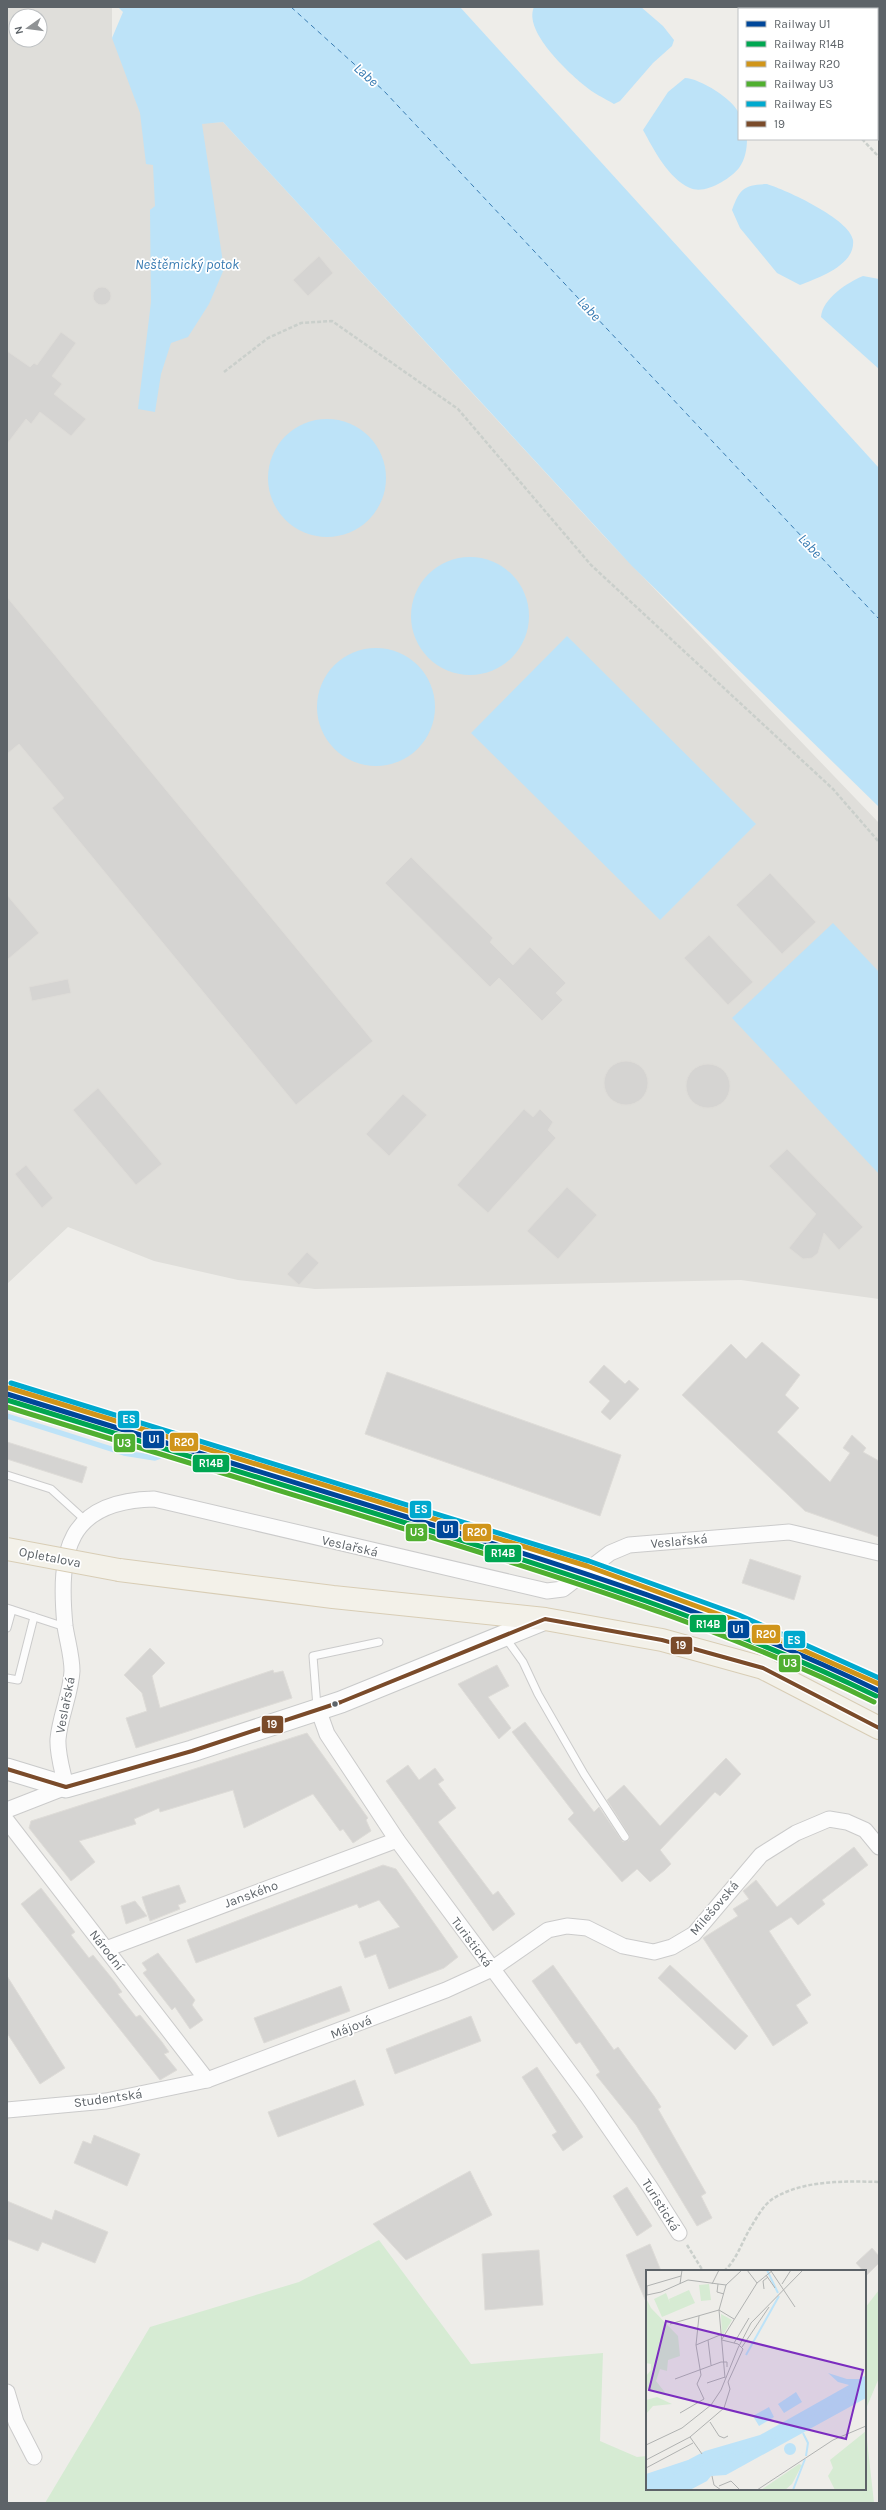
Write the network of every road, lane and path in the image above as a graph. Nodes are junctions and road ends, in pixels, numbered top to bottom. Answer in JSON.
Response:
{"nodes":[{"id":1,"x":863,"y":140,"type":"edge"},
{"id":2,"x":879,"y":157,"type":"edge"},
{"id":3,"x":224,"y":372,"type":"dead end"},
{"id":4,"x":879,"y":842,"type":"edge"},
{"id":5,"x":7,"y":1475,"type":"edge"},
{"id":6,"x":85,"y":1520,"type":"junction"},
{"id":7,"x":7,"y":1549,"type":"edge"},
{"id":8,"x":879,"y":1553,"type":"edge"},
{"id":9,"x":10,"y":1609,"type":"edge"},
{"id":10,"x":34,"y":1617,"type":"junction"},
{"id":11,"x":545,"y":1619,"type":"junction"},
{"id":12,"x":66,"y":1627,"type":"junction"},
{"id":13,"x":7,"y":1628,"type":"edge"},
{"id":14,"x":504,"y":1636,"type":"junction"},
{"id":15,"x":380,"y":1642,"type":"dead end"},
{"id":16,"x":7,"y":1678,"type":"edge"},
{"id":17,"x":318,"y":1709,"type":"junction"},
{"id":18,"x":879,"y":1728,"type":"edge"},
{"id":19,"x":7,"y":1769,"type":"edge"},
{"id":20,"x":66,"y":1787,"type":"junction"},
{"id":21,"x":7,"y":1810,"type":"edge"},
{"id":22,"x":7,"y":1821,"type":"edge"},
{"id":23,"x":625,"y":1837,"type":"dead end"},
{"id":24,"x":397,"y":1840,"type":"junction"},
{"id":25,"x":879,"y":1847,"type":"edge"},
{"id":26,"x":106,"y":1949,"type":"junction"},
{"id":27,"x":492,"y":1969,"type":"junction"},
{"id":28,"x":207,"y":2080,"type":"junction"},
{"id":29,"x":7,"y":2110,"type":"edge"},
{"id":30,"x":879,"y":2182,"type":"edge"},
{"id":31,"x":679,"y":2233,"type":"joint"},
{"id":32,"x":702,"y":2270,"type":"edge"},
{"id":33,"x":725,"y":2270,"type":"edge"},
{"id":34,"x":7,"y":2392,"type":"edge"},
{"id":35,"x":34,"y":2457,"type":"dead end"}],
"edges":[{"from":1,"to":2,"type":"path"},
{"from":3,"to":4,"type":"path"},
{"from":5,"to":6,"type":"lane"},
{"from":6,"to":8,"type":"street","name":"Veslařská"},
{"from":6,"to":12,"type":"street","name":"Veslařská"},
{"from":7,"to":11,"type":"main road","name":"Opletalova","bridge":true},
{"from":9,"to":10,"type":"lane"},
{"from":9,"to":13,"type":"lane"},
{"from":10,"to":12,"type":"lane"},
{"from":10,"to":16,"type":"lane"},
{"from":11,"to":14,"type":"street"},
{"from":11,"to":18,"type":"main road","name":"Opletalova"},
{"from":12,"to":20,"type":"street","name":"Veslařská"},
{"from":14,"to":17,"type":"street"},
{"from":14,"to":23,"type":"lane"},
{"from":15,"to":17,"type":"lane","name":"Turistická"},
{"from":17,"to":20,"type":"street"},
{"from":17,"to":24,"type":"street","name":"Turistická"},
{"from":19,"to":20,"type":"street"},
{"from":20,"to":21,"type":"street"},
{"from":22,"to":26,"type":"street","name":"Národní"},
{"from":24,"to":26,"type":"street","name":"Janského"},
{"from":24,"to":27,"type":"street","name":"Turistická"},
{"from":25,"to":27,"type":"street","name":"Milešovská"},
{"from":26,"to":28,"type":"street","name":"Národní"},
{"from":27,"to":28,"type":"street","name":"Májová"},
{"from":27,"to":31,"type":"street","name":"Turistická"},
{"from":28,"to":29,"type":"street","name":"Studentská"},
{"from":30,"to":33,"type":"path"},
{"from":31,"to":32,"type":"path","name":"Turistická"},
{"from":34,"to":35,"type":"street"}]}
